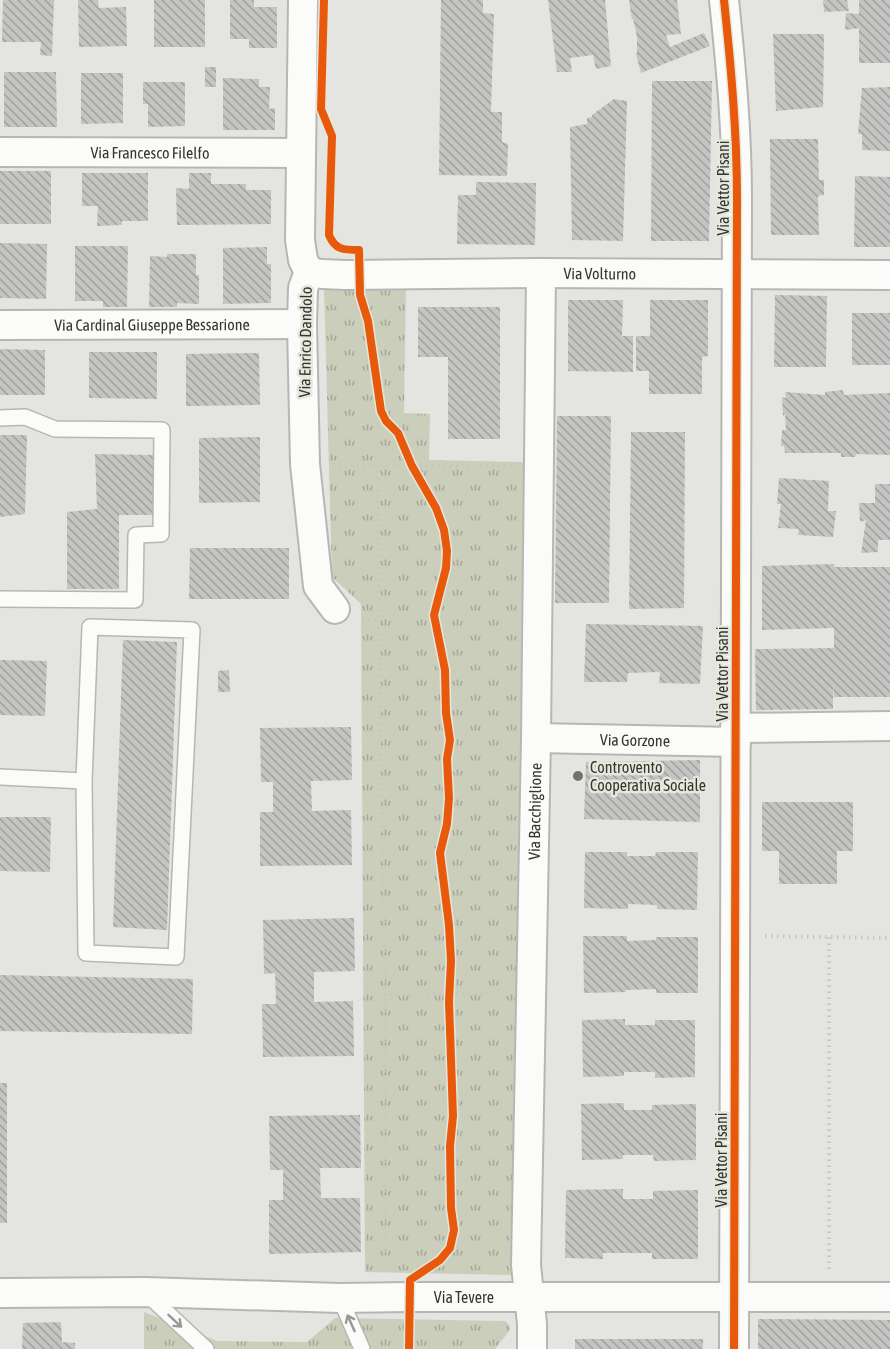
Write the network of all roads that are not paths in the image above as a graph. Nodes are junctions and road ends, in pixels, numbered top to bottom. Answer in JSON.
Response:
{"nodes":[{"id":1,"x":303,"y":0,"type":"edge"},
{"id":2,"x":724,"y":0,"type":"edge"},
{"id":3,"x":0,"y":152,"type":"edge"},
{"id":4,"x":300,"y":153,"type":"junction"},
{"id":5,"x":309,"y":272,"type":"junction"},
{"id":6,"x":541,"y":273,"type":"junction"},
{"id":7,"x":736,"y":274,"type":"junction"},
{"id":8,"x":890,"y":275,"type":"edge"},
{"id":9,"x":302,"y":324,"type":"junction"},
{"id":10,"x":0,"y":325,"type":"edge"},
{"id":11,"x":0,"y":418,"type":"edge"},
{"id":12,"x":0,"y":599,"type":"edge"},
{"id":13,"x":335,"y":609,"type":"dead end"},
{"id":14,"x":890,"y":726,"type":"edge"},
{"id":15,"x":735,"y":735,"type":"junction"},
{"id":16,"x":536,"y":738,"type":"junction"},
{"id":17,"x":0,"y":777,"type":"edge"},
{"id":18,"x":84,"y":781,"type":"junction"},
{"id":19,"x":145,"y":1292,"type":"junction"},
{"id":20,"x":0,"y":1293,"type":"edge"},
{"id":21,"x":734,"y":1297,"type":"junction"},
{"id":22,"x":890,"y":1297,"type":"edge"},
{"id":23,"x":340,"y":1298,"type":"junction"},
{"id":24,"x":530,"y":1298,"type":"junction"},
{"id":25,"x":206,"y":1349,"type":"edge"},
{"id":26,"x":362,"y":1349,"type":"edge"},
{"id":27,"x":532,"y":1349,"type":"edge"},
{"id":28,"x":734,"y":1349,"type":"edge"}],
"edges":[{"from":1,"to":4,"type":"street","name":"Via Enrico Dandolo"},
{"from":2,"to":7,"type":"street","name":"Via Vettor Pisani"},
{"from":3,"to":4,"type":"street","name":"Via Francesco Filelfo"},
{"from":4,"to":5,"type":"street","name":"Via Enrico Dandolo"},
{"from":5,"to":6,"type":"street","name":"Via Volturno"},
{"from":5,"to":9,"type":"street","name":"Via Enrico Dandolo"},
{"from":6,"to":7,"type":"street","name":"Via Volturno"},
{"from":6,"to":16,"type":"street","name":"Via Bacchiglione"},
{"from":7,"to":8,"type":"street","name":"Via Volturno"},
{"from":7,"to":15,"type":"street","name":"Via Vettor Pisani"},
{"from":9,"to":10,"type":"street","name":"Via Cardinal Giuseppe Bessarione"},
{"from":9,"to":13,"type":"street","name":"Via Enrico Dandolo"},
{"from":11,"to":12,"type":"lane"},
{"from":14,"to":15,"type":"street","name":"Via Gorzone"},
{"from":15,"to":16,"type":"street","name":"Via Gorzone"},
{"from":15,"to":21,"type":"street","name":"Via Vettor Pisani"},
{"from":16,"to":24,"type":"street","name":"Via Bacchiglione"},
{"from":17,"to":18,"type":"lane"},
{"from":18,"to":18,"type":"lane"},
{"from":19,"to":20,"type":"street","name":"Via Tevere"},
{"from":19,"to":23,"type":"street","name":"Via Tevere"},
{"from":19,"to":25,"type":"lane","one_way":true},
{"from":21,"to":22,"type":"street","name":"Via Tevere"},
{"from":21,"to":24,"type":"street","name":"Via Tevere"},
{"from":21,"to":28,"type":"street","name":"Via Vettor Pisani"},
{"from":23,"to":24,"type":"street","name":"Via Tevere"},
{"from":26,"to":23,"type":"lane","one_way":true},
{"from":24,"to":27,"type":"street","name":"Via Bacchiglione"}]}
